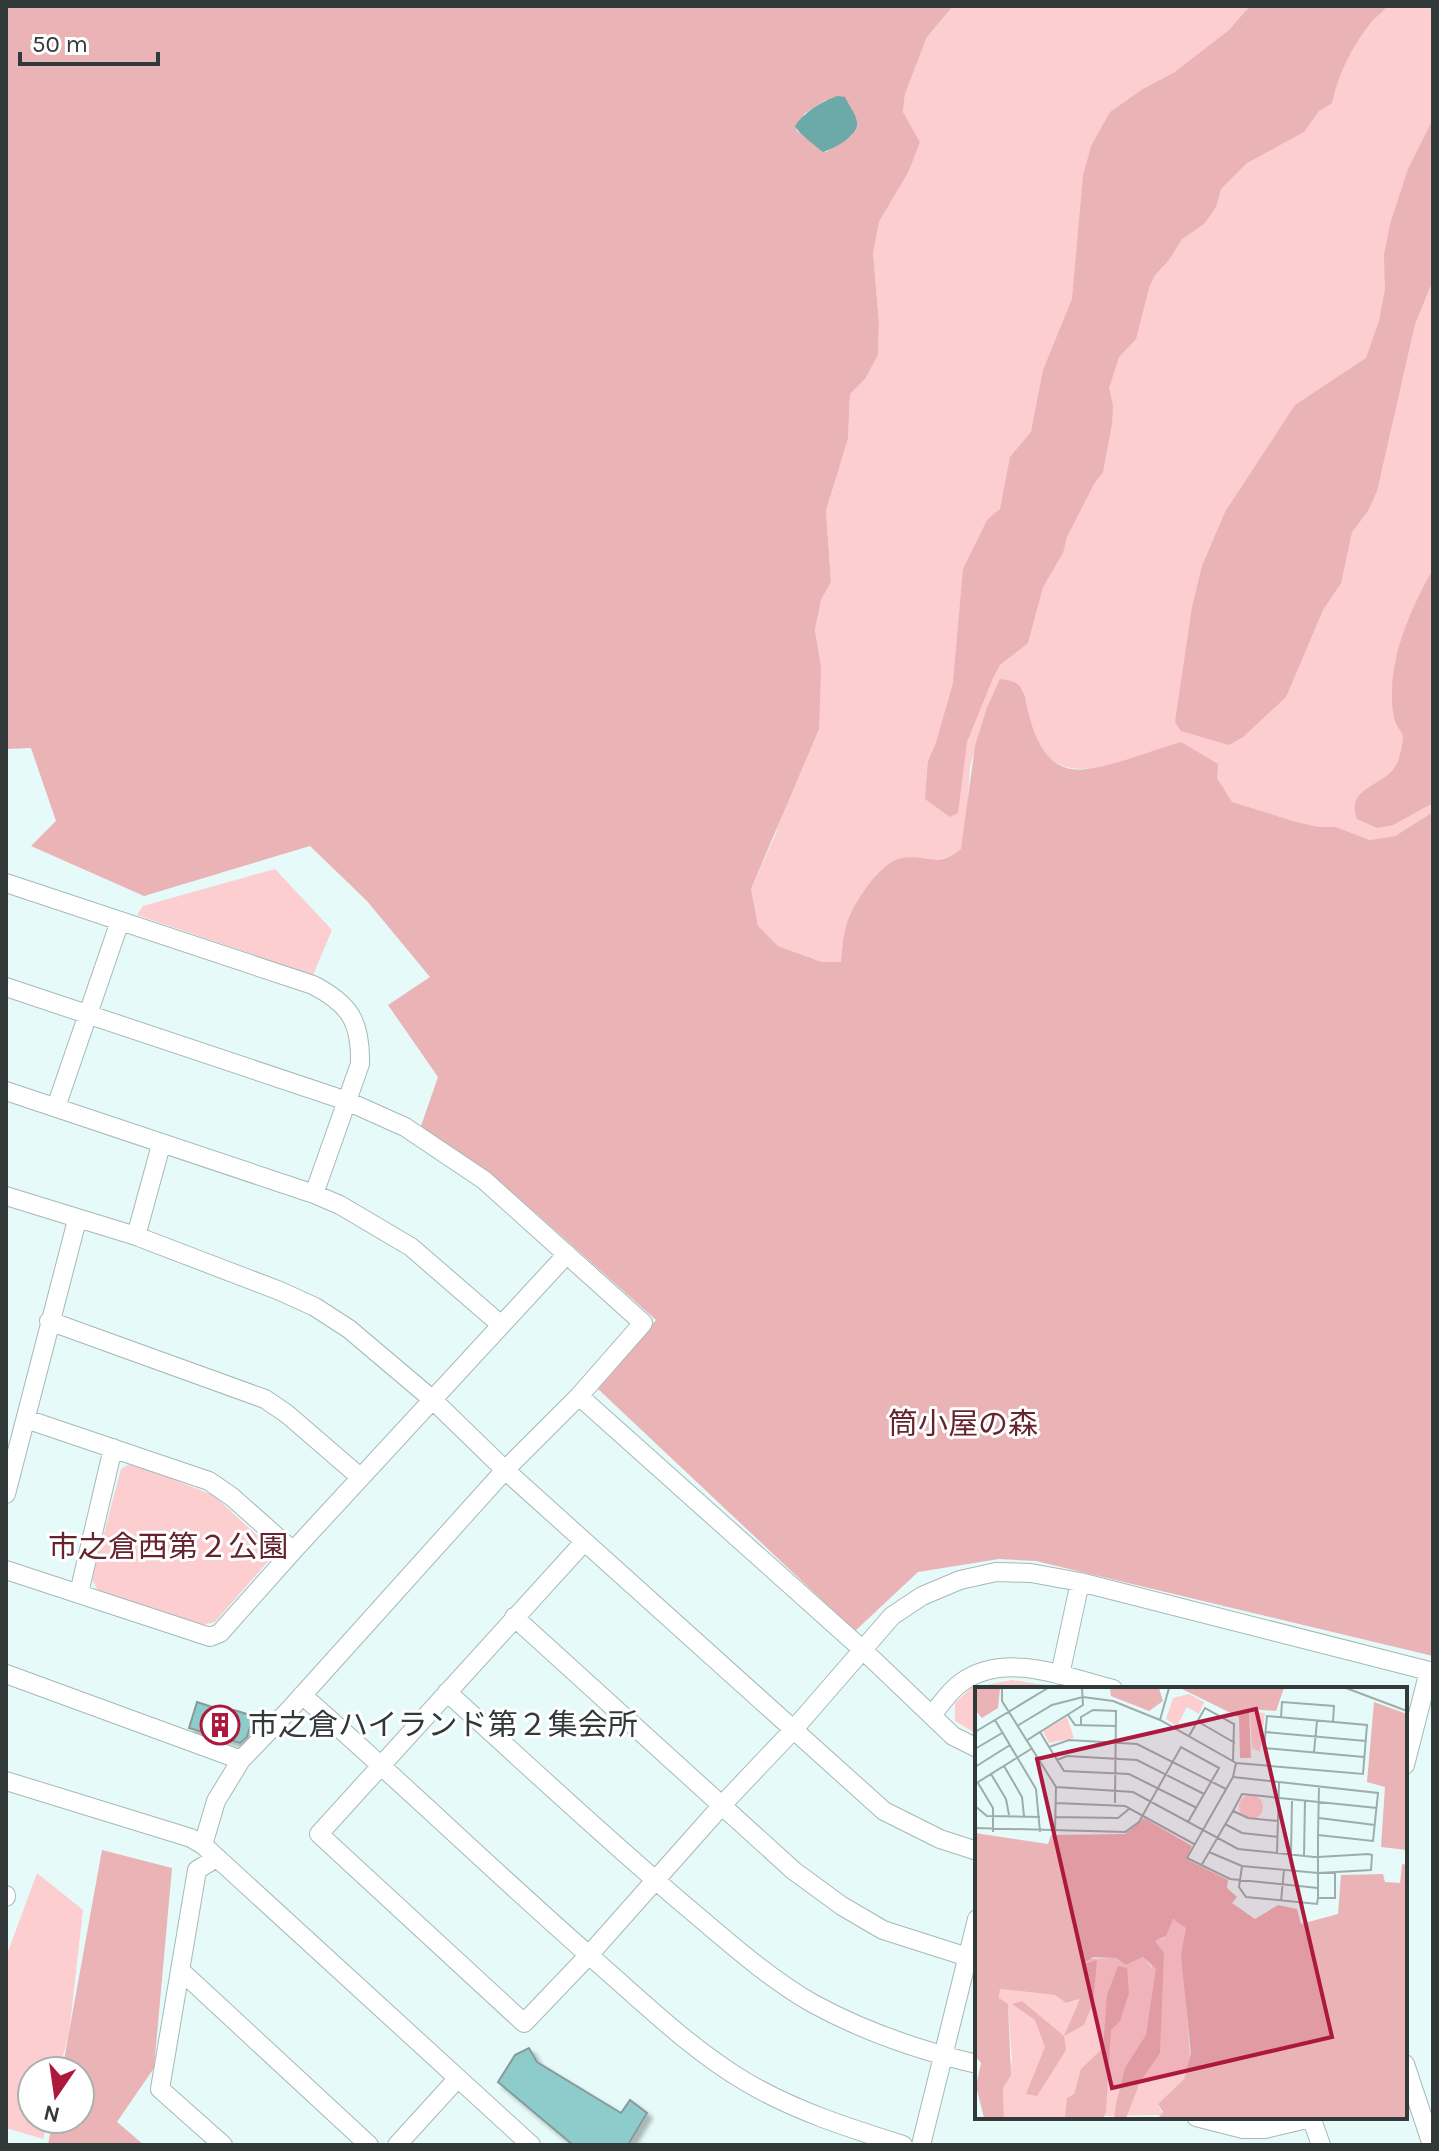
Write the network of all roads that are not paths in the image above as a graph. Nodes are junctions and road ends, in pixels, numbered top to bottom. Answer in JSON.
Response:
{"nodes":[{"id":1,"x":6,"y":883,"type":"edge"},
{"id":2,"x":120,"y":921,"type":"junction"},
{"id":3,"x":6,"y":987,"type":"edge"},
{"id":4,"x":87,"y":1014,"type":"junction"},
{"id":5,"x":6,"y":1091,"type":"edge"},
{"id":6,"x":347,"y":1101,"type":"junction"},
{"id":7,"x":56,"y":1107,"type":"junction"},
{"id":8,"x":161,"y":1145,"type":"junction"},
{"id":9,"x":314,"y":1194,"type":"junction"},
{"id":10,"x":6,"y":1196,"type":"edge"},
{"id":11,"x":77,"y":1220,"type":"junction"},
{"id":12,"x":136,"y":1236,"type":"junction"},
{"id":13,"x":567,"y":1254,"type":"junction"},
{"id":14,"x":49,"y":1321,"type":"junction"},
{"id":15,"x":500,"y":1324,"type":"junction"},
{"id":16,"x":579,"y":1396,"type":"junction"},
{"id":17,"x":433,"y":1400,"type":"junction"},
{"id":18,"x":26,"y":1419,"type":"junction"},
{"id":19,"x":113,"y":1448,"type":"junction"},
{"id":20,"x":505,"y":1470,"type":"junction"},
{"id":21,"x":360,"y":1477,"type":"junction"},
{"id":22,"x":6,"y":1494,"type":"edge"},
{"id":23,"x":584,"y":1542,"type":"junction"},
{"id":24,"x":293,"y":1551,"type":"junction"},
{"id":25,"x":6,"y":1570,"type":"edge"},
{"id":26,"x":1080,"y":1582,"type":"junction"},
{"id":27,"x":79,"y":1593,"type":"junction"},
{"id":28,"x":514,"y":1617,"type":"junction"},
{"id":29,"x":863,"y":1650,"type":"junction"},
{"id":30,"x":1431,"y":1671,"type":"edge"},
{"id":31,"x":6,"y":1674,"type":"edge"},
{"id":32,"x":1060,"y":1675,"type":"junction"},
{"id":33,"x":1105,"y":1687,"type":"edge"},
{"id":34,"x":447,"y":1692,"type":"junction"},
{"id":35,"x":302,"y":1695,"type":"junction"},
{"id":36,"x":932,"y":1715,"type":"junction"},
{"id":37,"x":794,"y":1729,"type":"junction"},
{"id":38,"x":975,"y":1747,"type":"edge"},
{"id":39,"x":1407,"y":1758,"type":"edge"},
{"id":40,"x":241,"y":1760,"type":"junction"},
{"id":41,"x":381,"y":1764,"type":"junction"},
{"id":42,"x":6,"y":1781,"type":"edge"},
{"id":43,"x":723,"y":1804,"type":"junction"},
{"id":44,"x":975,"y":1850,"type":"edge"},
{"id":45,"x":209,"y":1852,"type":"junction"},
{"id":46,"x":655,"y":1880,"type":"junction"},
{"id":47,"x":975,"y":1935,"type":"edge"},
{"id":48,"x":589,"y":1955,"type":"junction"},
{"id":49,"x":972,"y":1959,"type":"edge"},
{"id":50,"x":180,"y":1970,"type":"junction"},
{"id":51,"x":944,"y":2056,"type":"junction"},
{"id":52,"x":975,"y":2064,"type":"edge"},
{"id":53,"x":1407,"y":2070,"type":"edge"},
{"id":54,"x":458,"y":2078,"type":"junction"},
{"id":55,"x":1204,"y":2119,"type":"edge"},
{"id":56,"x":1307,"y":2119,"type":"edge"},
{"id":57,"x":1311,"y":2119,"type":"edge"},
{"id":58,"x":223,"y":2145,"type":"edge"},
{"id":59,"x":369,"y":2145,"type":"edge"},
{"id":60,"x":397,"y":2145,"type":"edge"},
{"id":61,"x":531,"y":2145,"type":"edge"},
{"id":62,"x":903,"y":2145,"type":"edge"},
{"id":63,"x":921,"y":2145,"type":"edge"},
{"id":64,"x":1321,"y":2145,"type":"edge"},
{"id":65,"x":1432,"y":2145,"type":"edge"}],
"edges":[{"from":1,"to":2,"type":"street"},
{"from":2,"to":4,"type":"street"},
{"from":2,"to":6,"type":"street"},
{"from":3,"to":4,"type":"street"},
{"from":4,"to":6,"type":"street"},
{"from":4,"to":7,"type":"street"},
{"from":5,"to":7,"type":"street"},
{"from":6,"to":9,"type":"street"},
{"from":6,"to":13,"type":"street"},
{"from":7,"to":8,"type":"street"},
{"from":8,"to":9,"type":"street"},
{"from":8,"to":12,"type":"street"},
{"from":9,"to":15,"type":"street"},
{"from":10,"to":11,"type":"street"},
{"from":11,"to":12,"type":"street"},
{"from":11,"to":14,"type":"street"},
{"from":12,"to":17,"type":"street"},
{"from":13,"to":15,"type":"street"},
{"from":13,"to":16,"type":"street"},
{"from":14,"to":18,"type":"street"},
{"from":14,"to":21,"type":"street"},
{"from":15,"to":17,"type":"street"},
{"from":16,"to":20,"type":"street"},
{"from":16,"to":29,"type":"street"},
{"from":17,"to":20,"type":"street"},
{"from":17,"to":21,"type":"street"},
{"from":18,"to":19,"type":"street"},
{"from":18,"to":22,"type":"street"},
{"from":19,"to":24,"type":"street"},
{"from":19,"to":27,"type":"street"},
{"from":20,"to":23,"type":"street"},
{"from":20,"to":35,"type":"street"},
{"from":21,"to":24,"type":"street"},
{"from":23,"to":28,"type":"street"},
{"from":23,"to":37,"type":"street"},
{"from":24,"to":27,"type":"street"},
{"from":25,"to":27,"type":"street"},
{"from":26,"to":29,"type":"street"},
{"from":26,"to":30,"type":"street"},
{"from":26,"to":32,"type":"street"},
{"from":28,"to":34,"type":"street"},
{"from":28,"to":43,"type":"street"},
{"from":29,"to":36,"type":"street"},
{"from":29,"to":37,"type":"street"},
{"from":30,"to":39,"type":"street"},
{"from":31,"to":40,"type":"street"},
{"from":32,"to":33,"type":"street"},
{"from":32,"to":36,"type":"street"},
{"from":34,"to":41,"type":"street"},
{"from":34,"to":46,"type":"street"},
{"from":35,"to":40,"type":"street"},
{"from":35,"to":41,"type":"street"},
{"from":36,"to":38,"type":"street"},
{"from":37,"to":43,"type":"street"},
{"from":37,"to":44,"type":"street"},
{"from":40,"to":45,"type":"street"},
{"from":41,"to":48,"type":"street"},
{"from":41,"to":48,"type":"street"},
{"from":42,"to":45,"type":"street"},
{"from":43,"to":46,"type":"street"},
{"from":43,"to":49,"type":"street"},
{"from":45,"to":50,"type":"street"},
{"from":45,"to":54,"type":"street"},
{"from":46,"to":48,"type":"street"},
{"from":46,"to":51,"type":"street"},
{"from":47,"to":49,"type":"street"},
{"from":48,"to":62,"type":"street"},
{"from":49,"to":51,"type":"street"},
{"from":50,"to":58,"type":"street"},
{"from":50,"to":59,"type":"street"},
{"from":51,"to":52,"type":"street"},
{"from":51,"to":63,"type":"street"},
{"from":53,"to":65,"type":"street"},
{"from":54,"to":60,"type":"street"},
{"from":54,"to":61,"type":"street"},
{"from":55,"to":56,"type":"street"},
{"from":57,"to":64,"type":"street"}]}
